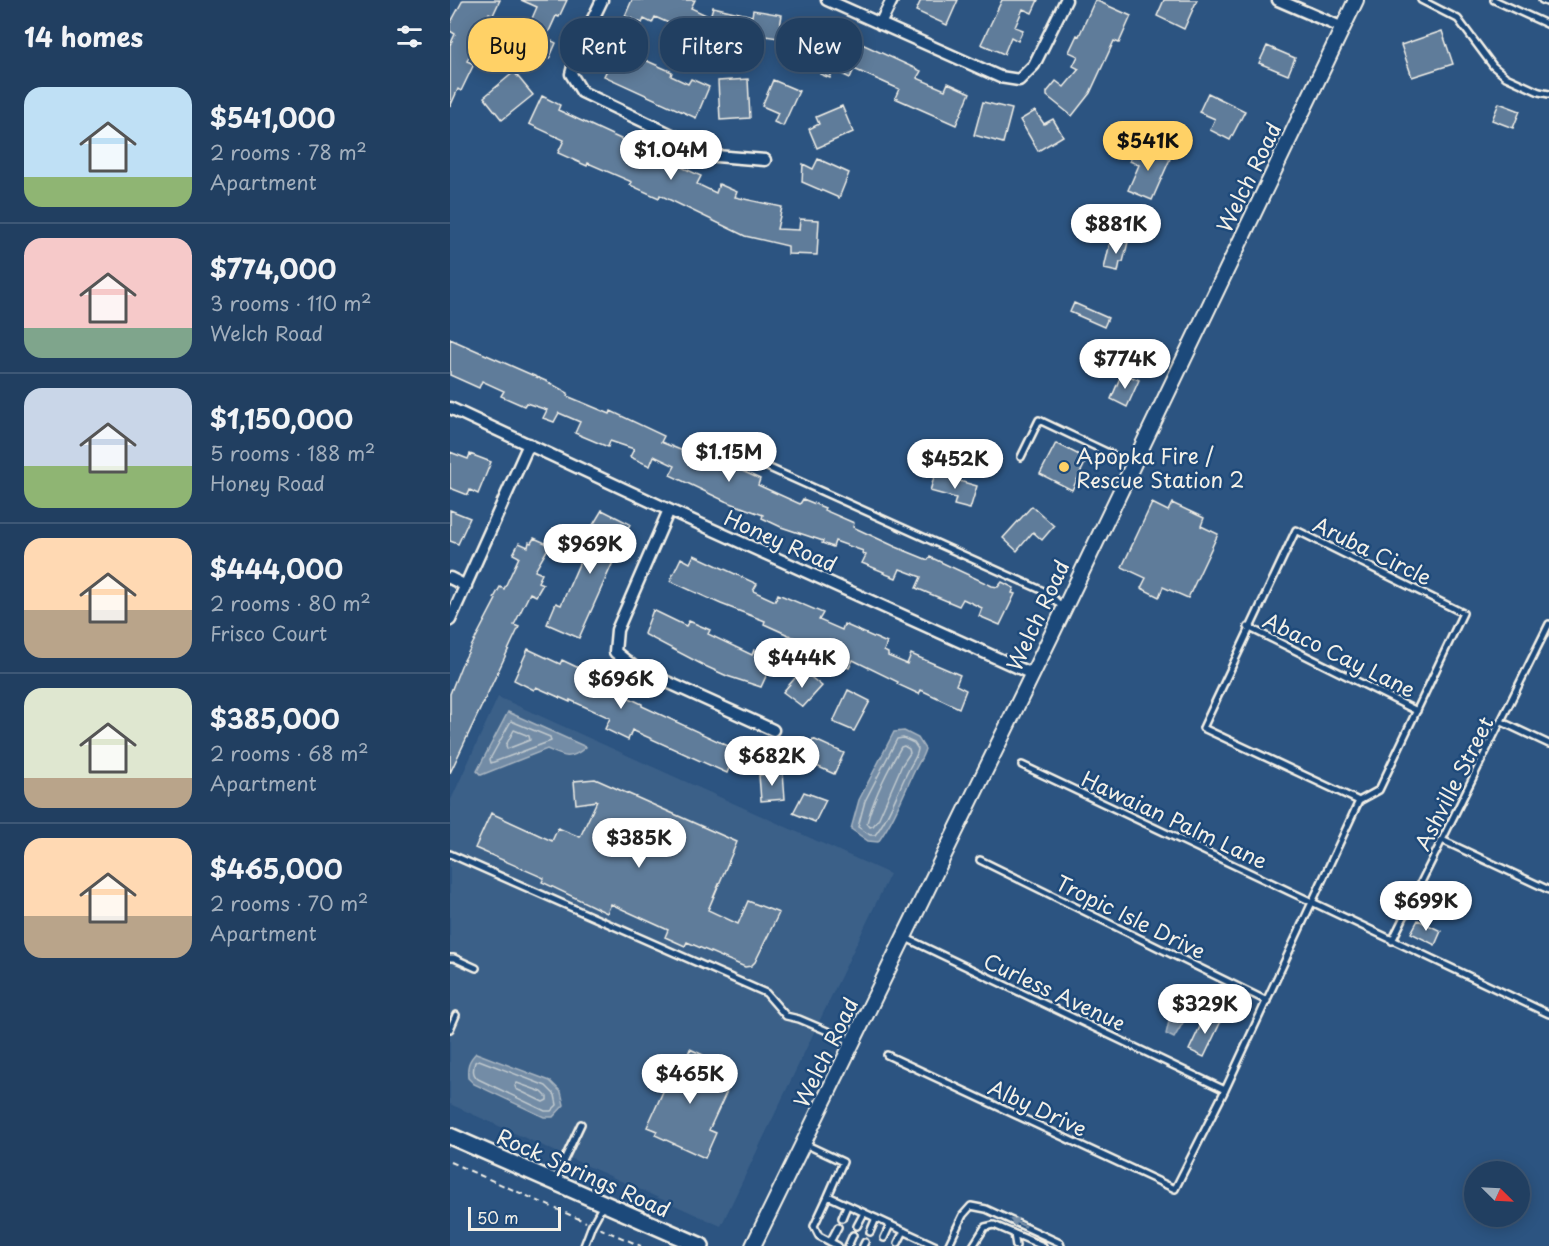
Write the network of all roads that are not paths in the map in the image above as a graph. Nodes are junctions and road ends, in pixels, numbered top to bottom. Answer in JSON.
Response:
{"nodes":[{"id":1,"x":602,"y":0,"type":"edge"},
{"id":2,"x":827,"y":0,"type":"edge"},
{"id":3,"x":892,"y":0,"type":"edge"},
{"id":4,"x":1066,"y":0,"type":"edge"},
{"id":5,"x":1278,"y":0,"type":"edge"},
{"id":6,"x":1356,"y":0,"type":"edge"},
{"id":7,"x":1421,"y":0,"type":"edge"},
{"id":8,"x":1494,"y":0,"type":"edge"},
{"id":9,"x":1542,"y":0,"type":"edge"},
{"id":10,"x":1549,"y":3,"type":"edge"},
{"id":11,"x":880,"y":24,"type":"junction"},
{"id":12,"x":1549,"y":25,"type":"edge"},
{"id":13,"x":1342,"y":28,"type":"junction"},
{"id":14,"x":1549,"y":94,"type":"edge"},
{"id":15,"x":765,"y":160,"type":"dead end"},
{"id":16,"x":450,"y":408,"type":"edge"},
{"id":17,"x":529,"y":444,"type":"junction"},
{"id":18,"x":716,"y":444,"type":"dead end"},
{"id":19,"x":1020,"y":457,"type":"dead end"},
{"id":20,"x":1132,"y":465,"type":"junction"},
{"id":21,"x":669,"y":510,"type":"junction"},
{"id":22,"x":450,"y":579,"type":"edge"},
{"id":23,"x":466,"y":586,"type":"junction"},
{"id":24,"x":1063,"y":608,"type":"junction"},
{"id":25,"x":450,"y":620,"type":"edge"},
{"id":26,"x":1549,"y":624,"type":"edge"},
{"id":27,"x":1248,"y":627,"type":"junction"},
{"id":28,"x":1032,"y":675,"type":"junction"},
{"id":29,"x":1417,"y":711,"type":"junction"},
{"id":30,"x":1502,"y":722,"type":"junction"},
{"id":31,"x":773,"y":730,"type":"dead end"},
{"id":32,"x":1549,"y":744,"type":"edge"},
{"id":33,"x":1022,"y":765,"type":"dead end"},
{"id":34,"x":1359,"y":801,"type":"junction"},
{"id":35,"x":1442,"y":840,"type":"junction"},
{"id":36,"x":450,"y":854,"type":"edge"},
{"id":37,"x":980,"y":861,"type":"dead end"},
{"id":38,"x":1549,"y":890,"type":"edge"},
{"id":39,"x":1313,"y":902,"type":"junction"},
{"id":40,"x":904,"y":937,"type":"junction"},
{"id":41,"x":1392,"y":941,"type":"junction"},
{"id":42,"x":450,"y":958,"type":"edge"},
{"id":43,"x":476,"y":968,"type":"dead end"},
{"id":44,"x":1267,"y":1001,"type":"junction"},
{"id":45,"x":1549,"y":1014,"type":"edge"},
{"id":46,"x":456,"y":1015,"type":"dead end"},
{"id":47,"x":450,"y":1029,"type":"edge"},
{"id":48,"x":853,"y":1042,"type":"junction"},
{"id":49,"x":887,"y":1055,"type":"dead end"},
{"id":50,"x":1225,"y":1090,"type":"junction"},
{"id":51,"x":581,"y":1124,"type":"dead end"},
{"id":52,"x":450,"y":1136,"type":"edge"},
{"id":53,"x":803,"y":1143,"type":"junction"},
{"id":54,"x":554,"y":1182,"type":"junction"},
{"id":55,"x":828,"y":1196,"type":"junction"},
{"id":56,"x":604,"y":1204,"type":"junction"},
{"id":57,"x":847,"y":1206,"type":"junction"},
{"id":58,"x":864,"y":1213,"type":"junction"},
{"id":59,"x":842,"y":1218,"type":"dead end"},
{"id":60,"x":876,"y":1218,"type":"junction"},
{"id":61,"x":891,"y":1225,"type":"junction"},
{"id":62,"x":858,"y":1226,"type":"dead end"},
{"id":63,"x":838,"y":1227,"type":"dead end"},
{"id":64,"x":904,"y":1231,"type":"junction"},
{"id":65,"x":870,"y":1232,"type":"dead end"},
{"id":66,"x":1014,"y":1234,"type":"junction"},
{"id":67,"x":853,"y":1235,"type":"dead end"},
{"id":68,"x":884,"y":1238,"type":"dead end"},
{"id":69,"x":919,"y":1238,"type":"junction"},
{"id":70,"x":831,"y":1242,"type":"junction"},
{"id":71,"x":898,"y":1243,"type":"dead end"},
{"id":72,"x":584,"y":1246,"type":"edge"},
{"id":73,"x":701,"y":1246,"type":"edge"},
{"id":74,"x":753,"y":1246,"type":"edge"},
{"id":75,"x":838,"y":1246,"type":"edge"},
{"id":76,"x":848,"y":1246,"type":"edge"},
{"id":77,"x":916,"y":1246,"type":"edge"},
{"id":78,"x":936,"y":1246,"type":"edge"},
{"id":79,"x":948,"y":1246,"type":"edge"},
{"id":80,"x":973,"y":1246,"type":"edge"},
{"id":81,"x":1016,"y":1246,"type":"edge"},
{"id":82,"x":1043,"y":1246,"type":"edge"},
{"id":83,"x":1061,"y":1246,"type":"edge"}],
"edges":[{"from":1,"to":15,"type":"street"},
{"from":2,"to":11,"type":"street"},
{"from":3,"to":11,"type":"street"},
{"from":4,"to":11,"type":"street"},
{"from":5,"to":13,"type":"street"},
{"from":6,"to":13,"type":"street","name":"Welch Road"},
{"from":7,"to":14,"type":"lane"},
{"from":8,"to":12,"type":"lane"},
{"from":9,"to":10,"type":"lane"},
{"from":13,"to":20,"type":"street","name":"Welch Road"},
{"from":16,"to":17,"type":"street","name":"Honey Road"},
{"from":17,"to":21,"type":"street","name":"Honey Road"},
{"from":17,"to":23,"type":"street"},
{"from":18,"to":24,"type":"lane"},
{"from":19,"to":20,"type":"lane"},
{"from":20,"to":24,"type":"street","name":"Welch Road"},
{"from":21,"to":28,"type":"street","name":"Honey Road"},
{"from":21,"to":31,"type":"street"},
{"from":22,"to":23,"type":"street"},
{"from":23,"to":25,"type":"street"},
{"from":24,"to":28,"type":"street","name":"Welch Road"},
{"from":26,"to":30,"type":"lane","name":"Ashville Street"},
{"from":27,"to":29,"type":"lane","name":"Abaco Cay Lane"},
{"from":27,"to":29,"type":"lane","name":"Aruba Circle"},
{"from":27,"to":34,"type":"lane","name":"Aruba Circle"},
{"from":28,"to":40,"type":"street","name":"Welch Road"},
{"from":29,"to":34,"type":"lane","name":"Aruba Circle"},
{"from":30,"to":32,"type":"lane"},
{"from":30,"to":35,"type":"lane","name":"Ashville Street"},
{"from":33,"to":39,"type":"lane","name":"Hawaian Palm Lane"},
{"from":34,"to":39,"type":"lane"},
{"from":35,"to":38,"type":"lane"},
{"from":35,"to":41,"type":"lane","name":"Ashville Street"},
{"from":36,"to":48,"type":"lane"},
{"from":37,"to":44,"type":"lane","name":"Tropic Isle Drive"},
{"from":39,"to":41,"type":"lane"},
{"from":39,"to":44,"type":"lane"},
{"from":40,"to":48,"type":"street","name":"Welch Road"},
{"from":40,"to":50,"type":"lane","name":"Curless Avenue"},
{"from":41,"to":45,"type":"lane"},
{"from":42,"to":43,"type":"lane"},
{"from":44,"to":50,"type":"lane"},
{"from":46,"to":47,"type":"lane"},
{"from":48,"to":53,"type":"street","name":"Welch Road"},
{"from":49,"to":50,"type":"lane","name":"Alby Drive"},
{"from":51,"to":54,"type":"lane"},
{"from":52,"to":54,"type":"main road","name":"Rock Springs Road"},
{"from":53,"to":55,"type":"lane"},
{"from":53,"to":74,"type":"street","name":"Welch Road"},
{"from":54,"to":56,"type":"main road","name":"Rock Springs Road"},
{"from":55,"to":57,"type":"lane"},
{"from":55,"to":70,"type":"lane"},
{"from":56,"to":72,"type":"lane"},
{"from":56,"to":73,"type":"main road","name":"Rock Springs Road"},
{"from":57,"to":58,"type":"lane"},
{"from":57,"to":59,"type":"lane"},
{"from":58,"to":60,"type":"lane"},
{"from":58,"to":62,"type":"lane"},
{"from":60,"to":61,"type":"lane"},
{"from":60,"to":65,"type":"lane"},
{"from":61,"to":64,"type":"lane"},
{"from":61,"to":68,"type":"lane"},
{"from":63,"to":70,"type":"lane"},
{"from":64,"to":69,"type":"lane"},
{"from":64,"to":71,"type":"lane"},
{"from":66,"to":80,"type":"lane"},
{"from":66,"to":81,"type":"lane"},
{"from":66,"to":82,"type":"lane"},
{"from":67,"to":76,"type":"lane"},
{"from":69,"to":77,"type":"lane"},
{"from":69,"to":78,"type":"lane"},
{"from":70,"to":75,"type":"lane"},
{"from":83,"to":79,"type":"lane","one_way":true}]}
